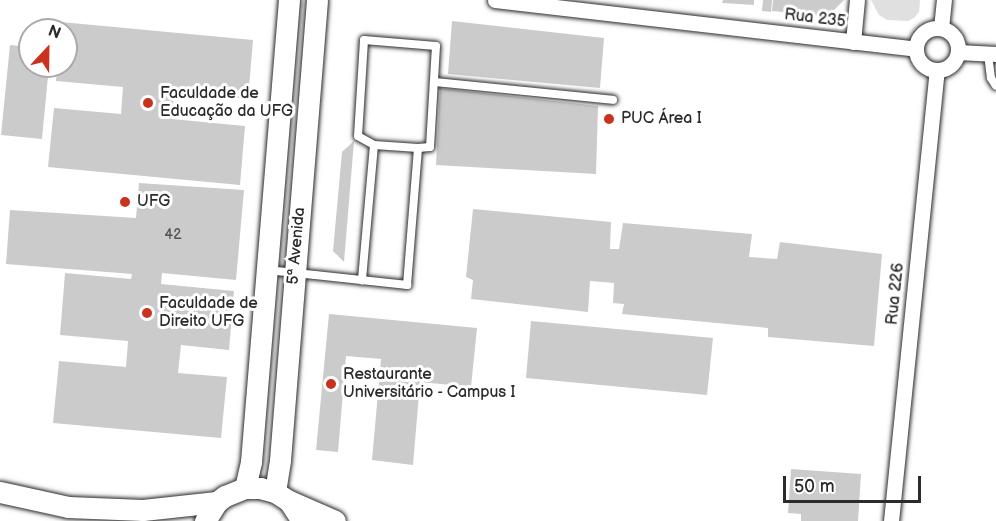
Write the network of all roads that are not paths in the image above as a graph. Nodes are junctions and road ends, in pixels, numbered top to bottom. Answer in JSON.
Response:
{"nodes":[{"id":1,"x":289,"y":0,"type":"edge"},
{"id":2,"x":318,"y":0,"type":"edge"},
{"id":3,"x":495,"y":0,"type":"edge"},
{"id":4,"x":857,"y":0,"type":"edge"},
{"id":5,"x":944,"y":0,"type":"edge"},
{"id":6,"x":941,"y":28,"type":"junction"},
{"id":7,"x":853,"y":42,"type":"junction"},
{"id":8,"x":916,"y":49,"type":"junction"},
{"id":9,"x":958,"y":52,"type":"junction"},
{"id":10,"x":992,"y":54,"type":"edge"},
{"id":11,"x":937,"y":70,"type":"junction"},
{"id":12,"x":434,"y":82,"type":"junction"},
{"id":13,"x":996,"y":86,"type":"edge"},
{"id":14,"x":613,"y":100,"type":"dead end"},
{"id":15,"x":374,"y":145,"type":"junction"},
{"id":16,"x":418,"y":148,"type":"junction"},
{"id":17,"x":267,"y":270,"type":"junction"},
{"id":18,"x":295,"y":273,"type":"junction"},
{"id":19,"x":362,"y":280,"type":"junction"},
{"id":20,"x":245,"y":488,"type":"junction"},
{"id":21,"x":0,"y":492,"type":"edge"},
{"id":22,"x":282,"y":497,"type":"junction"},
{"id":23,"x":217,"y":502,"type":"junction"},
{"id":24,"x":205,"y":521,"type":"edge"},
{"id":25,"x":302,"y":521,"type":"edge"},
{"id":26,"x":335,"y":521,"type":"edge"},
{"id":27,"x":891,"y":521,"type":"edge"}],
"edges":[{"from":1,"to":17,"type":"main road","name":"5ª Avenida"},
{"from":2,"to":18,"type":"main road","name":"5ª Avenida"},
{"from":3,"to":7,"type":"street","name":"Rua 235"},
{"from":4,"to":7,"type":"street"},
{"from":5,"to":6,"type":"street"},
{"from":6,"to":8,"type":"street"},
{"from":6,"to":9,"type":"street"},
{"from":7,"to":8,"type":"street","name":"Rua 235"},
{"from":8,"to":11,"type":"street"},
{"from":9,"to":10,"type":"street"},
{"from":9,"to":11,"type":"street"},
{"from":10,"to":13,"type":"lane"},
{"from":11,"to":27,"type":"street","name":"Rua 226"},
{"from":12,"to":14,"type":"lane"},
{"from":12,"to":15,"type":"lane"},
{"from":12,"to":16,"type":"lane"},
{"from":15,"to":16,"type":"lane"},
{"from":15,"to":19,"type":"lane"},
{"from":16,"to":19,"type":"lane"},
{"from":17,"to":18,"type":"lane"},
{"from":17,"to":20,"type":"main road","name":"5ª Avenida"},
{"from":18,"to":19,"type":"lane"},
{"from":18,"to":22,"type":"main road","name":"5ª Avenida"},
{"from":20,"to":22,"type":"main road"},
{"from":20,"to":23,"type":"main road"},
{"from":21,"to":23,"type":"main road"},
{"from":22,"to":25,"type":"main road"},
{"from":22,"to":26,"type":"main road"},
{"from":23,"to":24,"type":"main road"}]}
